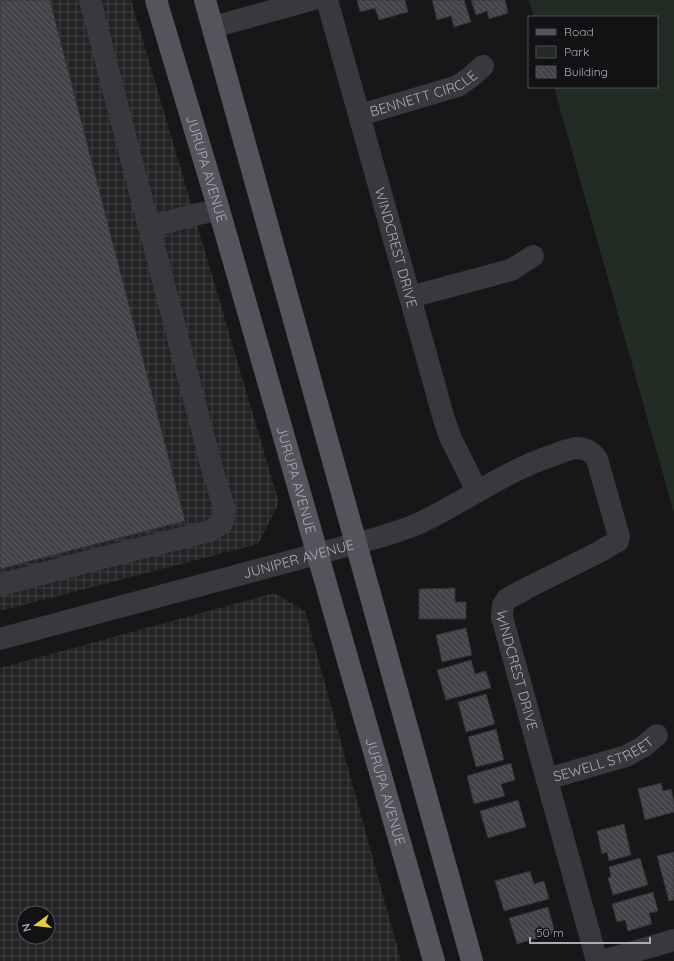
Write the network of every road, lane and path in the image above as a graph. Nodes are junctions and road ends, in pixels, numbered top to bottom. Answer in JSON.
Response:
{"nodes":[{"id":1,"x":90,"y":0,"type":"edge"},
{"id":2,"x":156,"y":0,"type":"edge"},
{"id":3,"x":205,"y":0,"type":"edge"},
{"id":4,"x":311,"y":0,"type":"edge"},
{"id":5,"x":327,"y":0,"type":"edge"},
{"id":6,"x":213,"y":27,"type":"junction"},
{"id":7,"x":483,"y":66,"type":"dead end"},
{"id":8,"x":360,"y":114,"type":"junction"},
{"id":9,"x":219,"y":210,"type":"junction"},
{"id":10,"x":148,"y":226,"type":"junction"},
{"id":11,"x":532,"y":256,"type":"dead end"},
{"id":12,"x":410,"y":297,"type":"junction"},
{"id":13,"x":585,"y":449,"type":"joint"},
{"id":14,"x":477,"y":491,"type":"junction"},
{"id":15,"x":356,"y":544,"type":"junction"},
{"id":16,"x":318,"y":554,"type":"junction"},
{"id":17,"x":0,"y":585,"type":"edge"},
{"id":18,"x":0,"y":639,"type":"edge"},
{"id":19,"x":658,"y":735,"type":"dead end"},
{"id":20,"x":547,"y":779,"type":"junction"},
{"id":21,"x":674,"y":940,"type":"edge"},
{"id":22,"x":434,"y":961,"type":"edge"},
{"id":23,"x":472,"y":961,"type":"edge"},
{"id":24,"x":597,"y":961,"type":"edge"},
{"id":25,"x":602,"y":961,"type":"edge"}],
"edges":[{"from":1,"to":10,"type":"street"},
{"from":2,"to":9,"type":"main road","name":"JURUPA AVENUE"},
{"from":3,"to":6,"type":"main road"},
{"from":4,"to":6,"type":"street"},
{"from":5,"to":8,"type":"street","name":"WINDCREST DRIVE"},
{"from":6,"to":15,"type":"main road"},
{"from":7,"to":8,"type":"street","name":"BENNETT CIRCLE"},
{"from":8,"to":12,"type":"street","name":"WINDCREST DRIVE"},
{"from":9,"to":10,"type":"street"},
{"from":9,"to":16,"type":"main road","name":"JURUPA AVENUE"},
{"from":10,"to":17,"type":"street"},
{"from":11,"to":12,"type":"street"},
{"from":12,"to":14,"type":"street","name":"WINDCREST DRIVE"},
{"from":13,"to":14,"type":"street","name":"JUNIPER AVENUE"},
{"from":13,"to":20,"type":"street","name":"WINDCREST DRIVE"},
{"from":14,"to":15,"type":"street","name":"JUNIPER AVENUE"},
{"from":15,"to":16,"type":"street","name":"JUNIPER AVENUE"},
{"from":15,"to":23,"type":"main road"},
{"from":16,"to":18,"type":"street","name":"JUNIPER AVENUE"},
{"from":16,"to":22,"type":"main road","name":"JURUPA AVENUE"},
{"from":19,"to":20,"type":"street","name":"SEWELL STREET"},
{"from":20,"to":24,"type":"street","name":"WINDCREST DRIVE"},
{"from":21,"to":25,"type":"street"}]}
